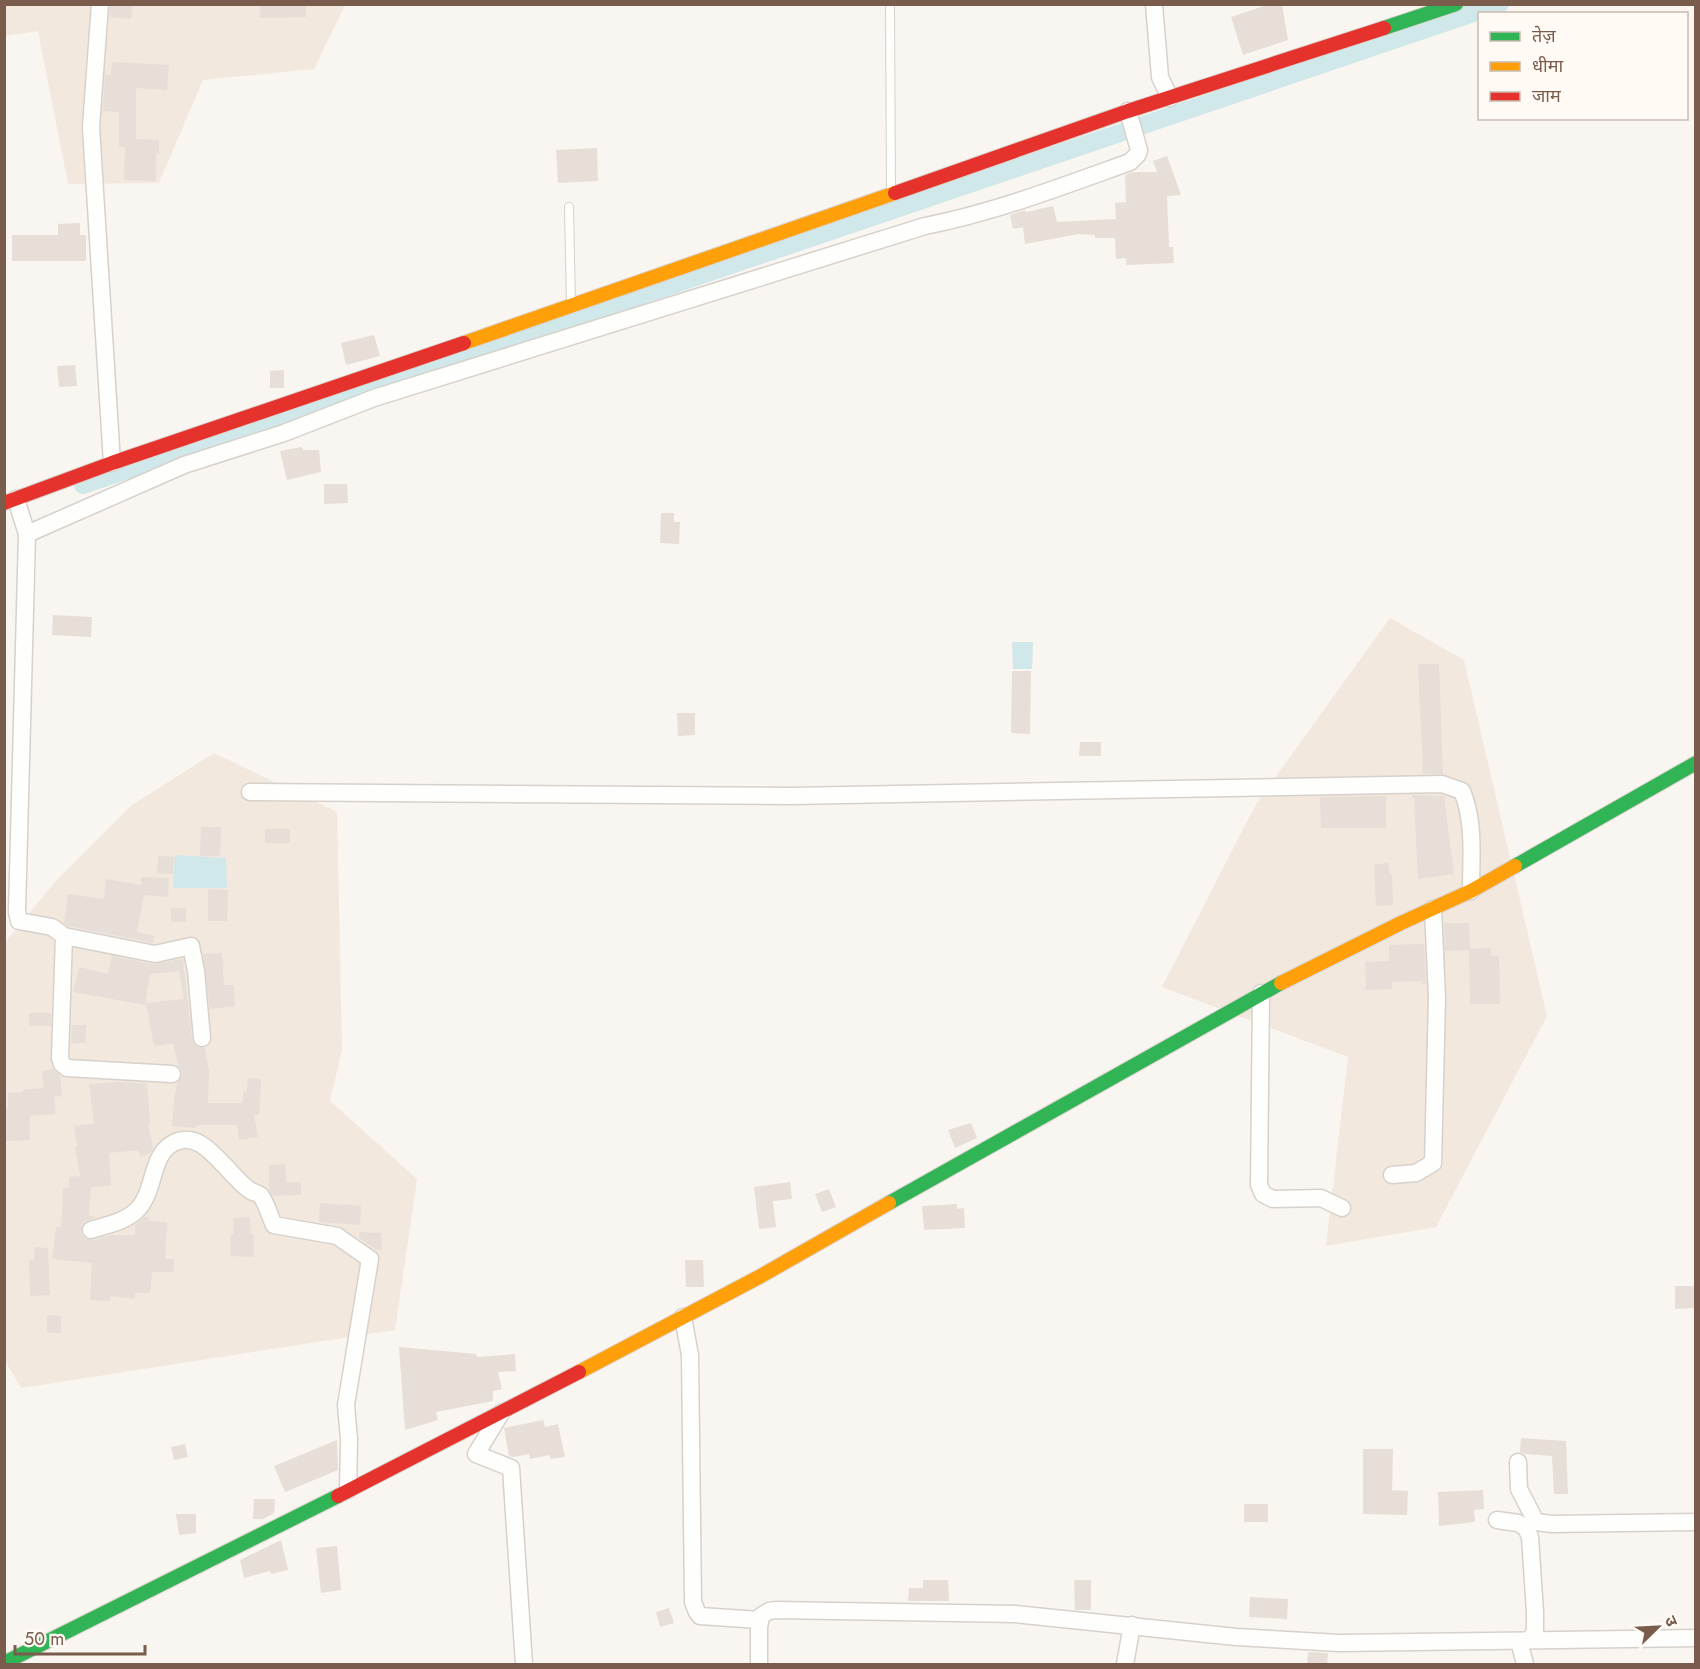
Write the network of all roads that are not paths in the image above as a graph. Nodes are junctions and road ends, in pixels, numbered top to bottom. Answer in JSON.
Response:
{"nodes":[{"id":1,"x":100,"y":4,"type":"edge"},
{"id":2,"x":890,"y":4,"type":"edge"},
{"id":3,"x":1154,"y":4,"type":"edge"},
{"id":4,"x":1456,"y":4,"type":"edge"},
{"id":5,"x":1170,"y":98,"type":"junction"},
{"id":6,"x":1130,"y":119,"type":"junction"},
{"id":7,"x":891,"y":195,"type":"junction"},
{"id":8,"x":569,"y":207,"type":"dead end"},
{"id":9,"x":571,"y":307,"type":"junction"},
{"id":10,"x":112,"y":463,"type":"junction"},
{"id":11,"x":13,"y":502,"type":"edge"},
{"id":12,"x":26,"y":533,"type":"junction"},
{"id":13,"x":1694,"y":768,"type":"edge"},
{"id":14,"x":250,"y":792,"type":"dead end"},
{"id":15,"x":1471,"y":891,"type":"junction"},
{"id":16,"x":1433,"y":909,"type":"junction"},
{"id":17,"x":64,"y":936,"type":"junction"},
{"id":18,"x":1261,"y":993,"type":"junction"},
{"id":19,"x":202,"y":1038,"type":"dead end"},
{"id":20,"x":172,"y":1074,"type":"dead end"},
{"id":21,"x":1392,"y":1175,"type":"dead end"},
{"id":22,"x":1342,"y":1208,"type":"dead end"},
{"id":23,"x":91,"y":1230,"type":"dead end"},
{"id":24,"x":683,"y":1317,"type":"junction"},
{"id":25,"x":501,"y":1412,"type":"junction"},
{"id":26,"x":1518,"y":1462,"type":"dead end"},
{"id":27,"x":348,"y":1490,"type":"junction"},
{"id":28,"x":1497,"y":1520,"type":"dead end"},
{"id":29,"x":1695,"y":1522,"type":"edge"},
{"id":30,"x":760,"y":1620,"type":"junction"},
{"id":31,"x":1132,"y":1625,"type":"junction"},
{"id":32,"x":1695,"y":1638,"type":"edge"},
{"id":33,"x":1524,"y":1640,"type":"junction"},
{"id":34,"x":4,"y":1663,"type":"edge"},
{"id":35,"x":524,"y":1665,"type":"edge"},
{"id":36,"x":759,"y":1665,"type":"edge"},
{"id":37,"x":1125,"y":1665,"type":"edge"},
{"id":38,"x":1525,"y":1665,"type":"edge"}],
"edges":[{"from":1,"to":10,"type":"street"},
{"from":2,"to":7,"type":"lane"},
{"from":3,"to":5,"type":"street"},
{"from":4,"to":5,"type":"street"},
{"from":5,"to":6,"type":"street"},
{"from":6,"to":7,"type":"street"},
{"from":6,"to":12,"type":"street"},
{"from":7,"to":9,"type":"street"},
{"from":8,"to":9,"type":"lane"},
{"from":9,"to":10,"type":"street"},
{"from":10,"to":11,"type":"street"},
{"from":11,"to":12,"type":"street"},
{"from":12,"to":17,"type":"street"},
{"from":13,"to":15,"type":"street"},
{"from":14,"to":15,"type":"street"},
{"from":15,"to":16,"type":"street"},
{"from":16,"to":18,"type":"street"},
{"from":16,"to":21,"type":"street"},
{"from":17,"to":19,"type":"street"},
{"from":17,"to":20,"type":"street"},
{"from":18,"to":22,"type":"street"},
{"from":18,"to":24,"type":"street"},
{"from":23,"to":27,"type":"street"},
{"from":24,"to":25,"type":"street"},
{"from":24,"to":30,"type":"street"},
{"from":25,"to":27,"type":"street"},
{"from":25,"to":35,"type":"street"},
{"from":26,"to":29,"type":"street"},
{"from":27,"to":34,"type":"street"},
{"from":28,"to":33,"type":"street"},
{"from":30,"to":31,"type":"street"},
{"from":30,"to":36,"type":"street"},
{"from":31,"to":33,"type":"street"},
{"from":31,"to":37,"type":"street"},
{"from":32,"to":33,"type":"street"},
{"from":33,"to":38,"type":"street"}]}
